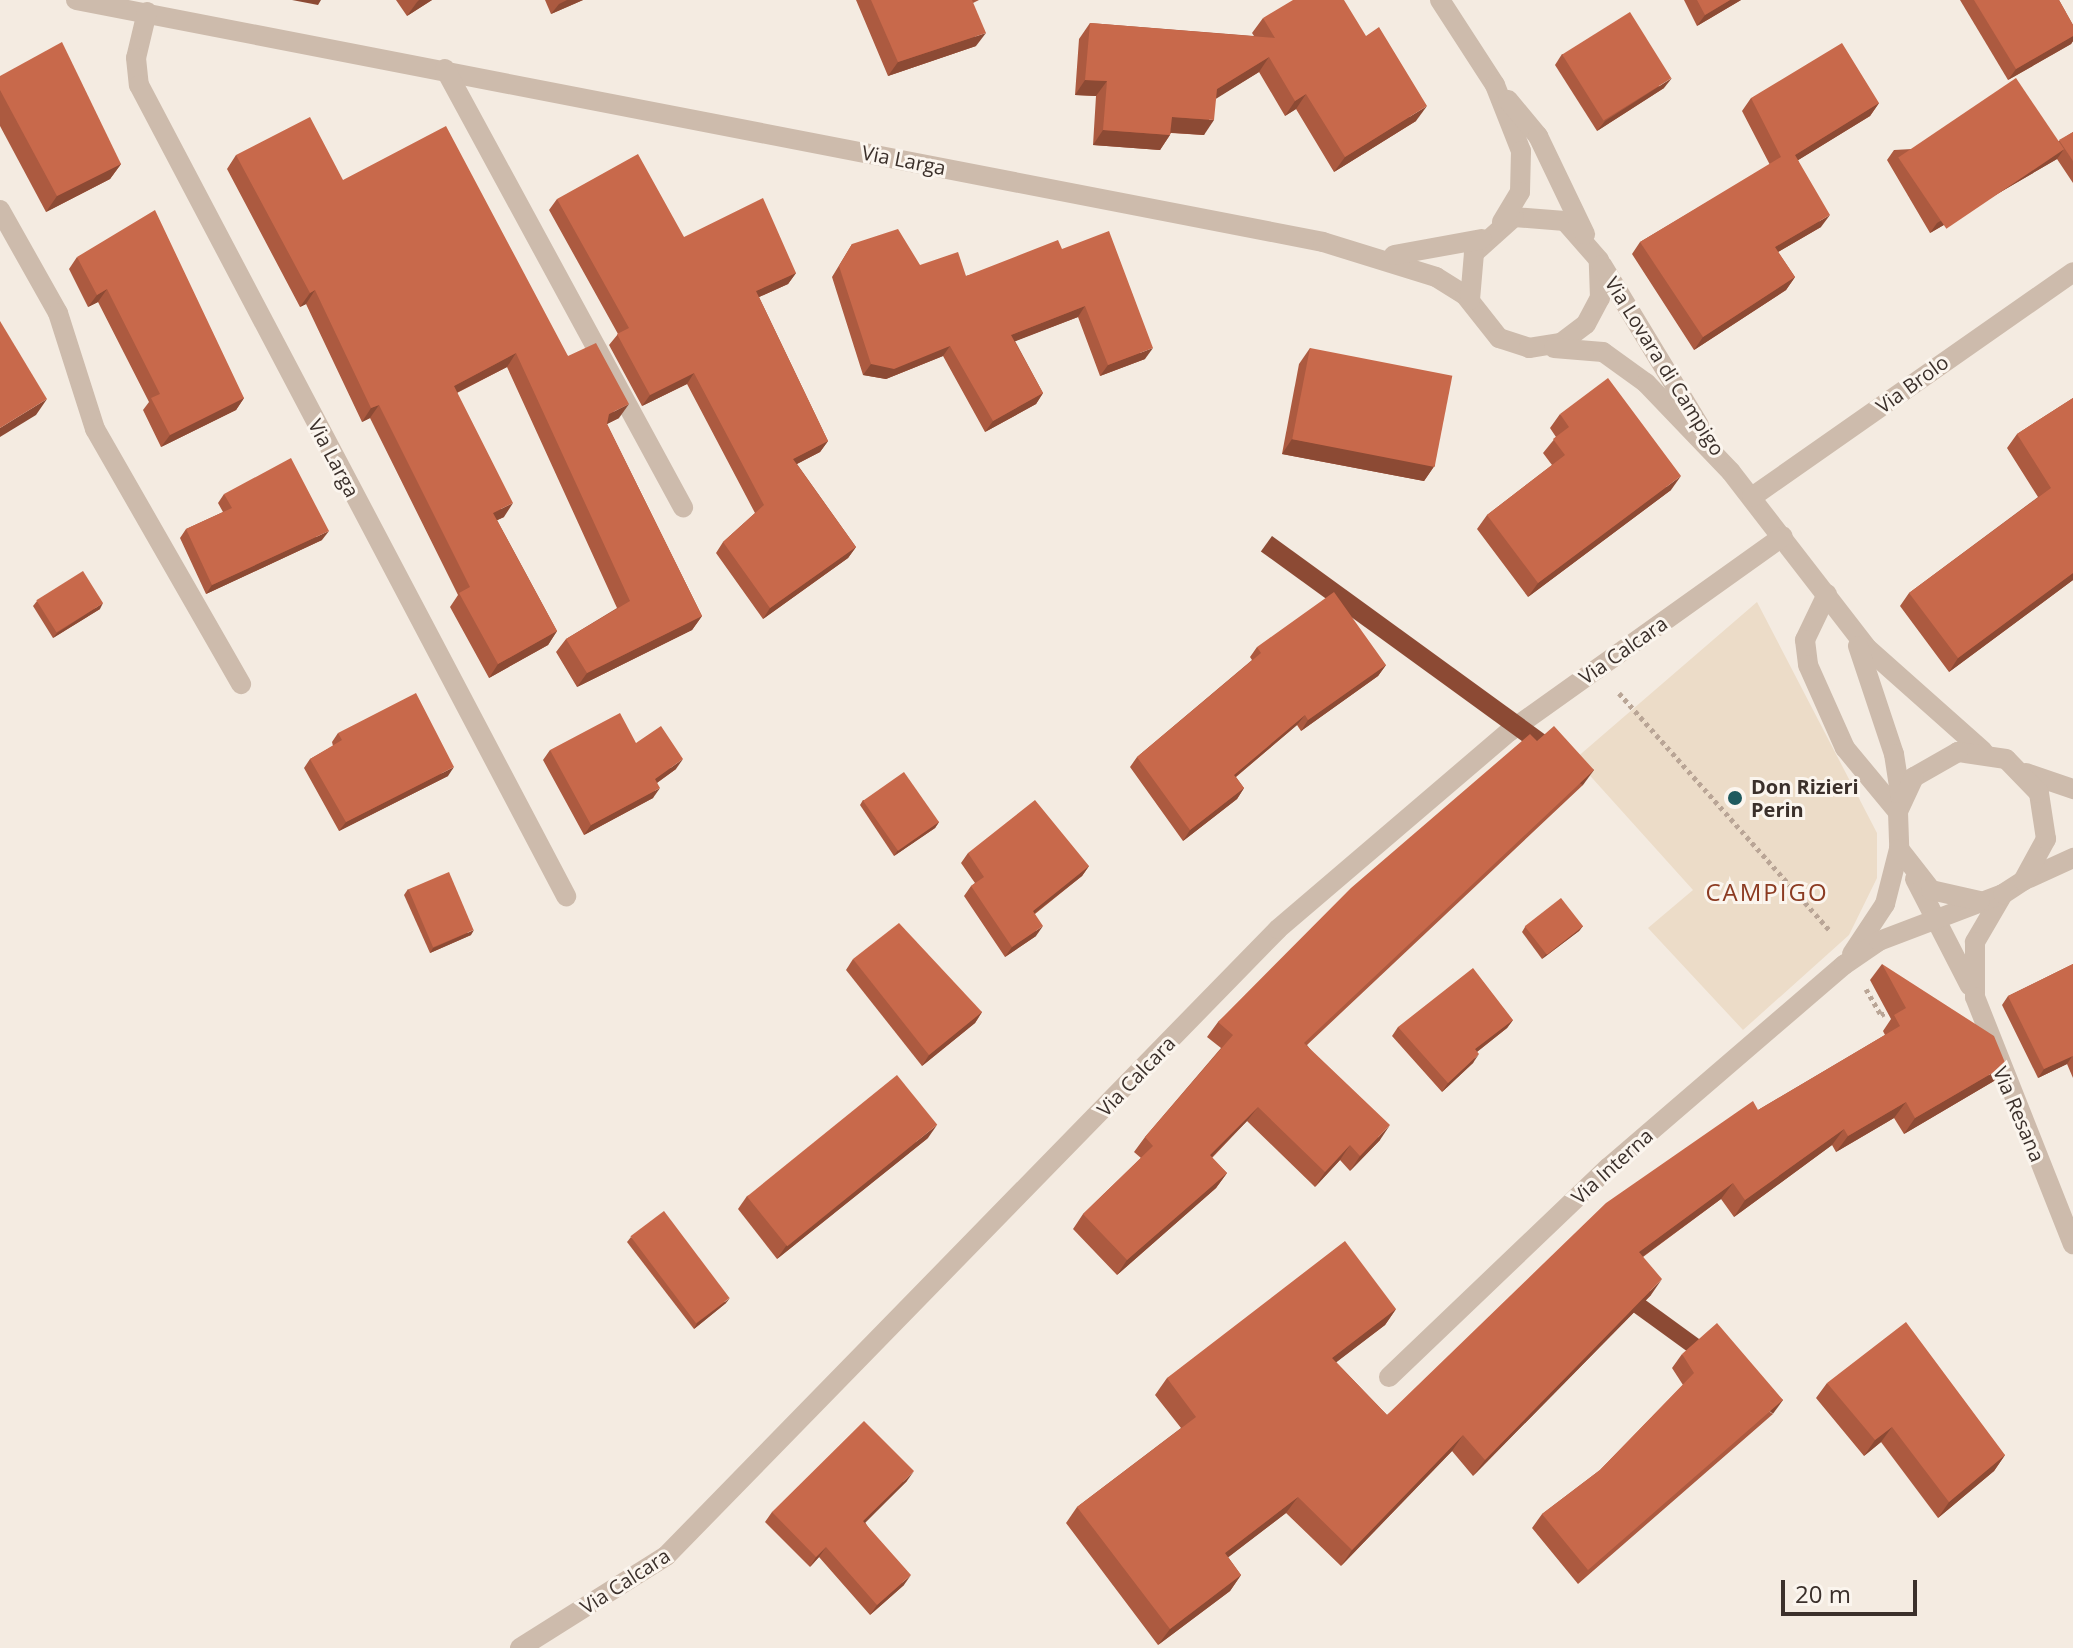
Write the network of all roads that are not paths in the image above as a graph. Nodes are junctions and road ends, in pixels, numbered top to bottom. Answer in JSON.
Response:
{"nodes":[{"id":1,"x":76,"y":0,"type":"edge"},
{"id":2,"x":1440,"y":0,"type":"edge"},
{"id":3,"x":147,"y":12,"type":"junction"},
{"id":4,"x":445,"y":69,"type":"junction"},
{"id":5,"x":1495,"y":85,"type":"junction"},
{"id":6,"x":0,"y":210,"type":"edge"},
{"id":7,"x":1502,"y":222,"type":"junction"},
{"id":8,"x":1586,"y":237,"type":"junction"},
{"id":9,"x":1482,"y":239,"type":"junction"},
{"id":10,"x":1362,"y":252,"type":"junction"},
{"id":11,"x":1599,"y":260,"type":"junction"},
{"id":12,"x":2073,"y":272,"type":"edge"},
{"id":13,"x":1470,"y":300,"type":"junction"},
{"id":14,"x":1545,"y":347,"type":"junction"},
{"id":15,"x":1731,"y":472,"type":"junction"},
{"id":16,"x":1752,"y":497,"type":"junction"},
{"id":17,"x":683,"y":508,"type":"dead end"},
{"id":18,"x":1783,"y":536,"type":"junction"},
{"id":19,"x":1827,"y":594,"type":"junction"},
{"id":20,"x":1852,"y":631,"type":"junction"},
{"id":21,"x":241,"y":684,"type":"dead end"},
{"id":22,"x":1983,"y":751,"type":"junction"},
{"id":23,"x":2026,"y":773,"type":"junction"},
{"id":24,"x":2073,"y":789,"type":"edge"},
{"id":25,"x":1899,"y":806,"type":"junction"},
{"id":26,"x":1899,"y":849,"type":"junction"},
{"id":27,"x":2073,"y":858,"type":"edge"},
{"id":28,"x":1912,"y":872,"type":"junction"},
{"id":29,"x":2023,"y":881,"type":"junction"},
{"id":30,"x":2003,"y":894,"type":"junction"},
{"id":31,"x":566,"y":896,"type":"dead end"},
{"id":32,"x":1980,"y":901,"type":"junction"},
{"id":33,"x":1934,"y":920,"type":"junction"},
{"id":34,"x":1844,"y":965,"type":"junction"},
{"id":35,"x":1975,"y":997,"type":"junction"},
{"id":36,"x":2073,"y":1244,"type":"edge"},
{"id":37,"x":1389,"y":1377,"type":"dead end"},
{"id":38,"x":520,"y":1648,"type":"edge"}],
"edges":[{"from":1,"to":3,"type":"street","name":"Via Larga"},
{"from":2,"to":5,"type":"street"},
{"from":3,"to":4,"type":"street","name":"Via Larga"},
{"from":3,"to":31,"type":"street","name":"Via Larga"},
{"from":4,"to":10,"type":"street","name":"Via Larga"},
{"from":4,"to":17,"type":"street"},
{"from":5,"to":7,"type":"street"},
{"from":5,"to":8,"type":"street"},
{"from":6,"to":21,"type":"street"},
{"from":7,"to":8,"type":"street"},
{"from":7,"to":9,"type":"street"},
{"from":8,"to":11,"type":"street"},
{"from":9,"to":10,"type":"street","name":"Via Larga"},
{"from":9,"to":13,"type":"street"},
{"from":10,"to":13,"type":"street","name":"Via Larga"},
{"from":11,"to":14,"type":"street"},
{"from":11,"to":15,"type":"street","name":"Via Lovara di Campigo"},
{"from":12,"to":16,"type":"street","name":"Via Brolo"},
{"from":13,"to":14,"type":"street"},
{"from":14,"to":15,"type":"street","name":"Via Lovara di Campigo"},
{"from":15,"to":16,"type":"street","name":"Via Lovara di Campigo"},
{"from":16,"to":18,"type":"street","name":"Via Lovara di Campigo"},
{"from":18,"to":19,"type":"street","name":"Via Lovara di Campigo"},
{"from":18,"to":38,"type":"street","name":"Via Calcara"},
{"from":19,"to":20,"type":"street","name":"Via Lovara di Campigo"},
{"from":19,"to":25,"type":"street"},
{"from":20,"to":22,"type":"street","name":"Via Lovara di Campigo"},
{"from":20,"to":25,"type":"street","name":"Via Lovara di Campigo"},
{"from":22,"to":23,"type":"street"},
{"from":22,"to":25,"type":"street"},
{"from":23,"to":24,"type":"street"},
{"from":23,"to":29,"type":"street"},
{"from":25,"to":26,"type":"street"},
{"from":26,"to":28,"type":"street"},
{"from":26,"to":34,"type":"street","name":"Via Interna"},
{"from":27,"to":29,"type":"street"},
{"from":28,"to":32,"type":"street"},
{"from":28,"to":33,"type":"street"},
{"from":29,"to":30,"type":"street"},
{"from":30,"to":32,"type":"street"},
{"from":30,"to":35,"type":"street","name":"Via Resana"},
{"from":32,"to":33,"type":"street","name":"Via Interna"},
{"from":33,"to":34,"type":"street","name":"Via Interna"},
{"from":33,"to":35,"type":"street"},
{"from":34,"to":37,"type":"street","name":"Via Interna"},
{"from":35,"to":36,"type":"street","name":"Via Resana"}]}
